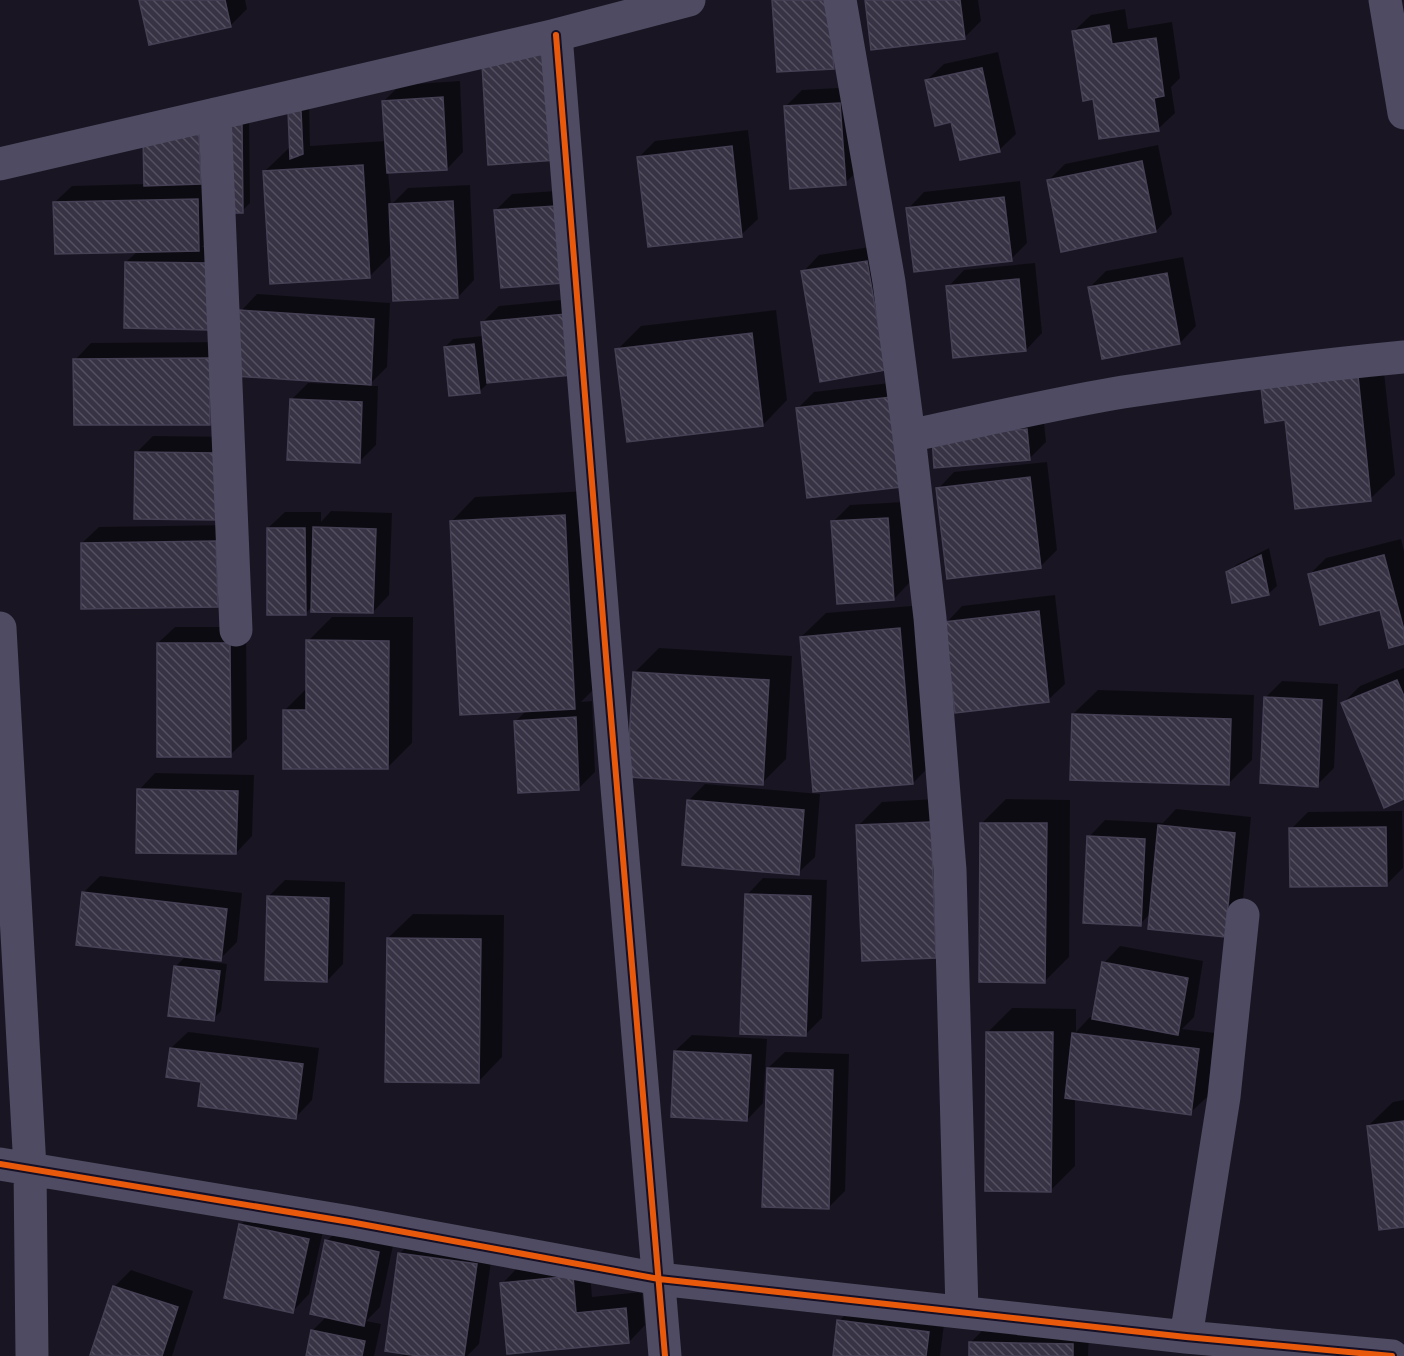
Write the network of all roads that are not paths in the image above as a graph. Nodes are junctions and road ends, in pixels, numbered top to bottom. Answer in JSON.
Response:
{"nodes":[{"id":1,"x":689,"y":0,"type":"edge"},
{"id":2,"x":840,"y":0,"type":"edge"},
{"id":3,"x":1385,"y":0,"type":"edge"},
{"id":4,"x":556,"y":35,"type":"junction"},
{"id":5,"x":1404,"y":113,"type":"edge"},
{"id":6,"x":215,"y":114,"type":"junction"},
{"id":7,"x":0,"y":164,"type":"edge"},
{"id":8,"x":1404,"y":357,"type":"edge"},
{"id":9,"x":909,"y":436,"type":"junction"},
{"id":10,"x":0,"y":628,"type":"edge"},
{"id":11,"x":236,"y":630,"type":"dead end"},
{"id":12,"x":1243,"y":915,"type":"dead end"},
{"id":13,"x":15,"y":1166,"type":"edge"},
{"id":14,"x":659,"y":1279,"type":"junction"},
{"id":15,"x":962,"y":1311,"type":"junction"},
{"id":16,"x":1186,"y":1337,"type":"junction"},
{"id":17,"x":33,"y":1356,"type":"edge"},
{"id":18,"x":665,"y":1356,"type":"edge"},
{"id":19,"x":1392,"y":1356,"type":"edge"}],
"edges":[{"from":1,"to":4,"type":"street"},
{"from":2,"to":9,"type":"street"},
{"from":3,"to":5,"type":"street"},
{"from":4,"to":6,"type":"street"},
{"from":4,"to":14,"type":"street"},
{"from":6,"to":7,"type":"street"},
{"from":6,"to":11,"type":"street"},
{"from":8,"to":9,"type":"street"},
{"from":9,"to":15,"type":"street"},
{"from":10,"to":13,"type":"street"},
{"from":12,"to":16,"type":"street"},
{"from":13,"to":14,"type":"street"},
{"from":13,"to":17,"type":"street"},
{"from":14,"to":15,"type":"street"},
{"from":14,"to":18,"type":"street"},
{"from":15,"to":16,"type":"street"},
{"from":16,"to":19,"type":"street"}]}
